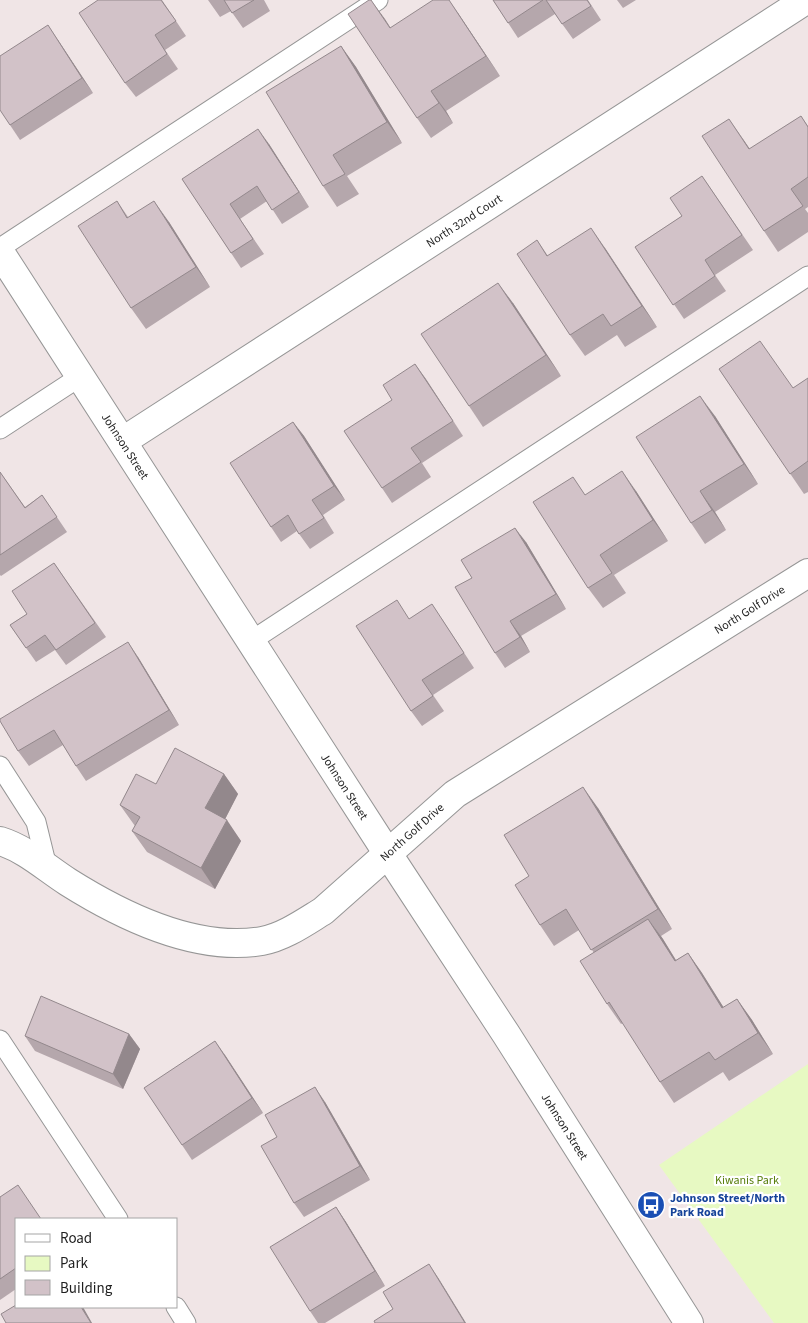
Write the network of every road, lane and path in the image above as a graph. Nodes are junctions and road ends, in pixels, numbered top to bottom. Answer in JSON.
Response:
{"nodes":[{"id":1,"x":378,"y":0,"type":"edge"},
{"id":2,"x":806,"y":0,"type":"edge"},
{"id":3,"x":0,"y":250,"type":"edge"},
{"id":4,"x":808,"y":276,"type":"edge"},
{"id":5,"x":81,"y":376,"type":"junction"},
{"id":6,"x":0,"y":429,"type":"edge"},
{"id":7,"x":123,"y":441,"type":"junction"},
{"id":8,"x":808,"y":573,"type":"edge"},
{"id":9,"x":251,"y":641,"type":"junction"},
{"id":10,"x":0,"y":766,"type":"edge"},
{"id":11,"x":0,"y":841,"type":"edge"},
{"id":12,"x":388,"y":854,"type":"junction"},
{"id":13,"x":47,"y":867,"type":"junction"},
{"id":14,"x":0,"y":1040,"type":"edge"},
{"id":15,"x":117,"y":1218,"type":"edge"},
{"id":16,"x":177,"y":1308,"type":"edge"},
{"id":17,"x":186,"y":1323,"type":"edge"},
{"id":18,"x":689,"y":1323,"type":"edge"}],
"edges":[{"from":1,"to":3,"type":"lane"},
{"from":2,"to":7,"type":"street","name":"North 32nd Court"},
{"from":3,"to":5,"type":"street","name":"Johnson Street"},
{"from":4,"to":9,"type":"lane"},
{"from":5,"to":6,"type":"lane"},
{"from":5,"to":7,"type":"street","name":"Johnson Street"},
{"from":7,"to":9,"type":"street","name":"Johnson Street"},
{"from":8,"to":12,"type":"street","name":"North Golf Drive"},
{"from":9,"to":12,"type":"street","name":"Johnson Street"},
{"from":10,"to":13,"type":"lane"},
{"from":11,"to":13,"type":"street","name":"North Golf Drive"},
{"from":12,"to":13,"type":"street","name":"North Golf Drive"},
{"from":12,"to":18,"type":"street","name":"Johnson Street"},
{"from":14,"to":15,"type":"lane"},
{"from":16,"to":17,"type":"lane"}]}
